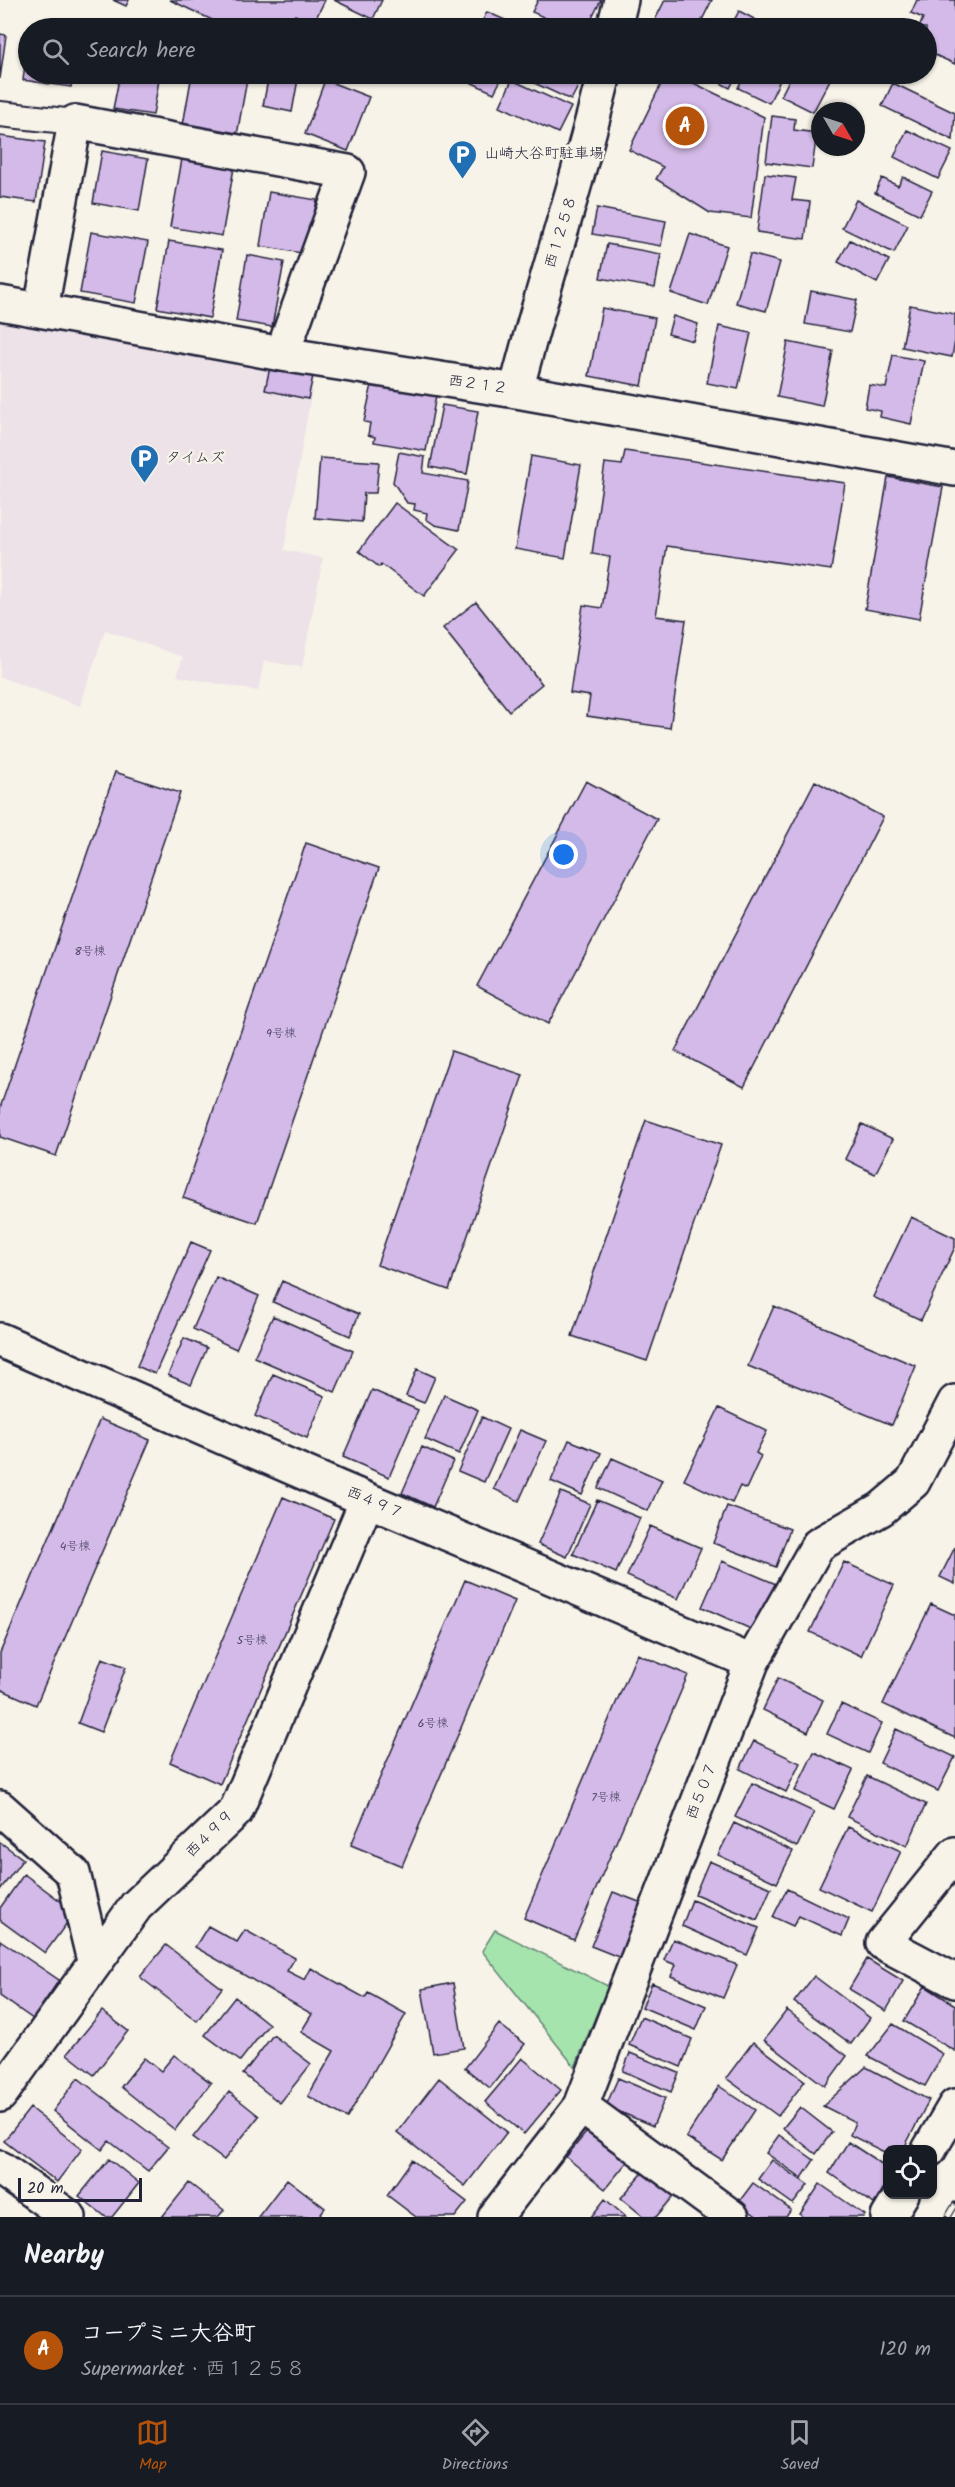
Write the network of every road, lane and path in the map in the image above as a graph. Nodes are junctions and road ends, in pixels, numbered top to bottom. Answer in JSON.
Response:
{"nodes":[{"id":1,"x":621,"y":0,"type":"edge"},
{"id":2,"x":617,"y":18,"type":"edge"},
{"id":3,"x":602,"y":84,"type":"edge"},
{"id":4,"x":0,"y":114,"type":"edge"},
{"id":5,"x":75,"y":122,"type":"junction"},
{"id":6,"x":0,"y":303,"type":"edge"},
{"id":7,"x":41,"y":309,"type":"junction"},
{"id":8,"x":282,"y":354,"type":"junction"},
{"id":9,"x":516,"y":391,"type":"junction"},
{"id":10,"x":955,"y":469,"type":"edge"},
{"id":11,"x":0,"y":1340,"type":"edge"},
{"id":12,"x":955,"y":1402,"type":"edge"},
{"id":13,"x":367,"y":1500,"type":"junction"},
{"id":14,"x":752,"y":1662,"type":"junction"},
{"id":15,"x":0,"y":1808,"type":"edge"},
{"id":16,"x":955,"y":1854,"type":"edge"},
{"id":17,"x":94,"y":1961,"type":"junction"},
{"id":18,"x":955,"y":1981,"type":"edge"},
{"id":19,"x":0,"y":2095,"type":"edge"},
{"id":20,"x":581,"y":2106,"type":"junction"},
{"id":21,"x":955,"y":2106,"type":"edge"},
{"id":22,"x":932,"y":2145,"type":"edge"},
{"id":23,"x":0,"y":2168,"type":"edge"},
{"id":24,"x":899,"y":2199,"type":"edge"},
{"id":25,"x":69,"y":2217,"type":"edge"},
{"id":26,"x":495,"y":2217,"type":"edge"},
{"id":27,"x":732,"y":2217,"type":"edge"},
{"id":28,"x":888,"y":2217,"type":"edge"}],
"edges":[{"from":1,"to":2,"type":"street"},
{"from":3,"to":9,"type":"street","name":"西１２５８"},
{"from":4,"to":5,"type":"lane"},
{"from":5,"to":7,"type":"street"},
{"from":5,"to":8,"type":"street"},
{"from":6,"to":7,"type":"street","name":"西２１２"},
{"from":7,"to":8,"type":"street","name":"西２１２"},
{"from":8,"to":9,"type":"street","name":"西２１２"},
{"from":9,"to":10,"type":"street","name":"西２１２"},
{"from":11,"to":13,"type":"street","name":"西４９７"},
{"from":12,"to":14,"type":"street","name":"西５０７"},
{"from":13,"to":14,"type":"street","name":"西４９７"},
{"from":13,"to":17,"type":"street","name":"西４９９"},
{"from":14,"to":20,"type":"street","name":"西５０７"},
{"from":15,"to":17,"type":"street"},
{"from":16,"to":18,"type":"street"},
{"from":17,"to":19,"type":"street","name":"西４９９"},
{"from":20,"to":26,"type":"street","name":"西５０７"},
{"from":20,"to":27,"type":"street"},
{"from":21,"to":22,"type":"street"},
{"from":23,"to":25,"type":"street"},
{"from":24,"to":28,"type":"street"}]}
